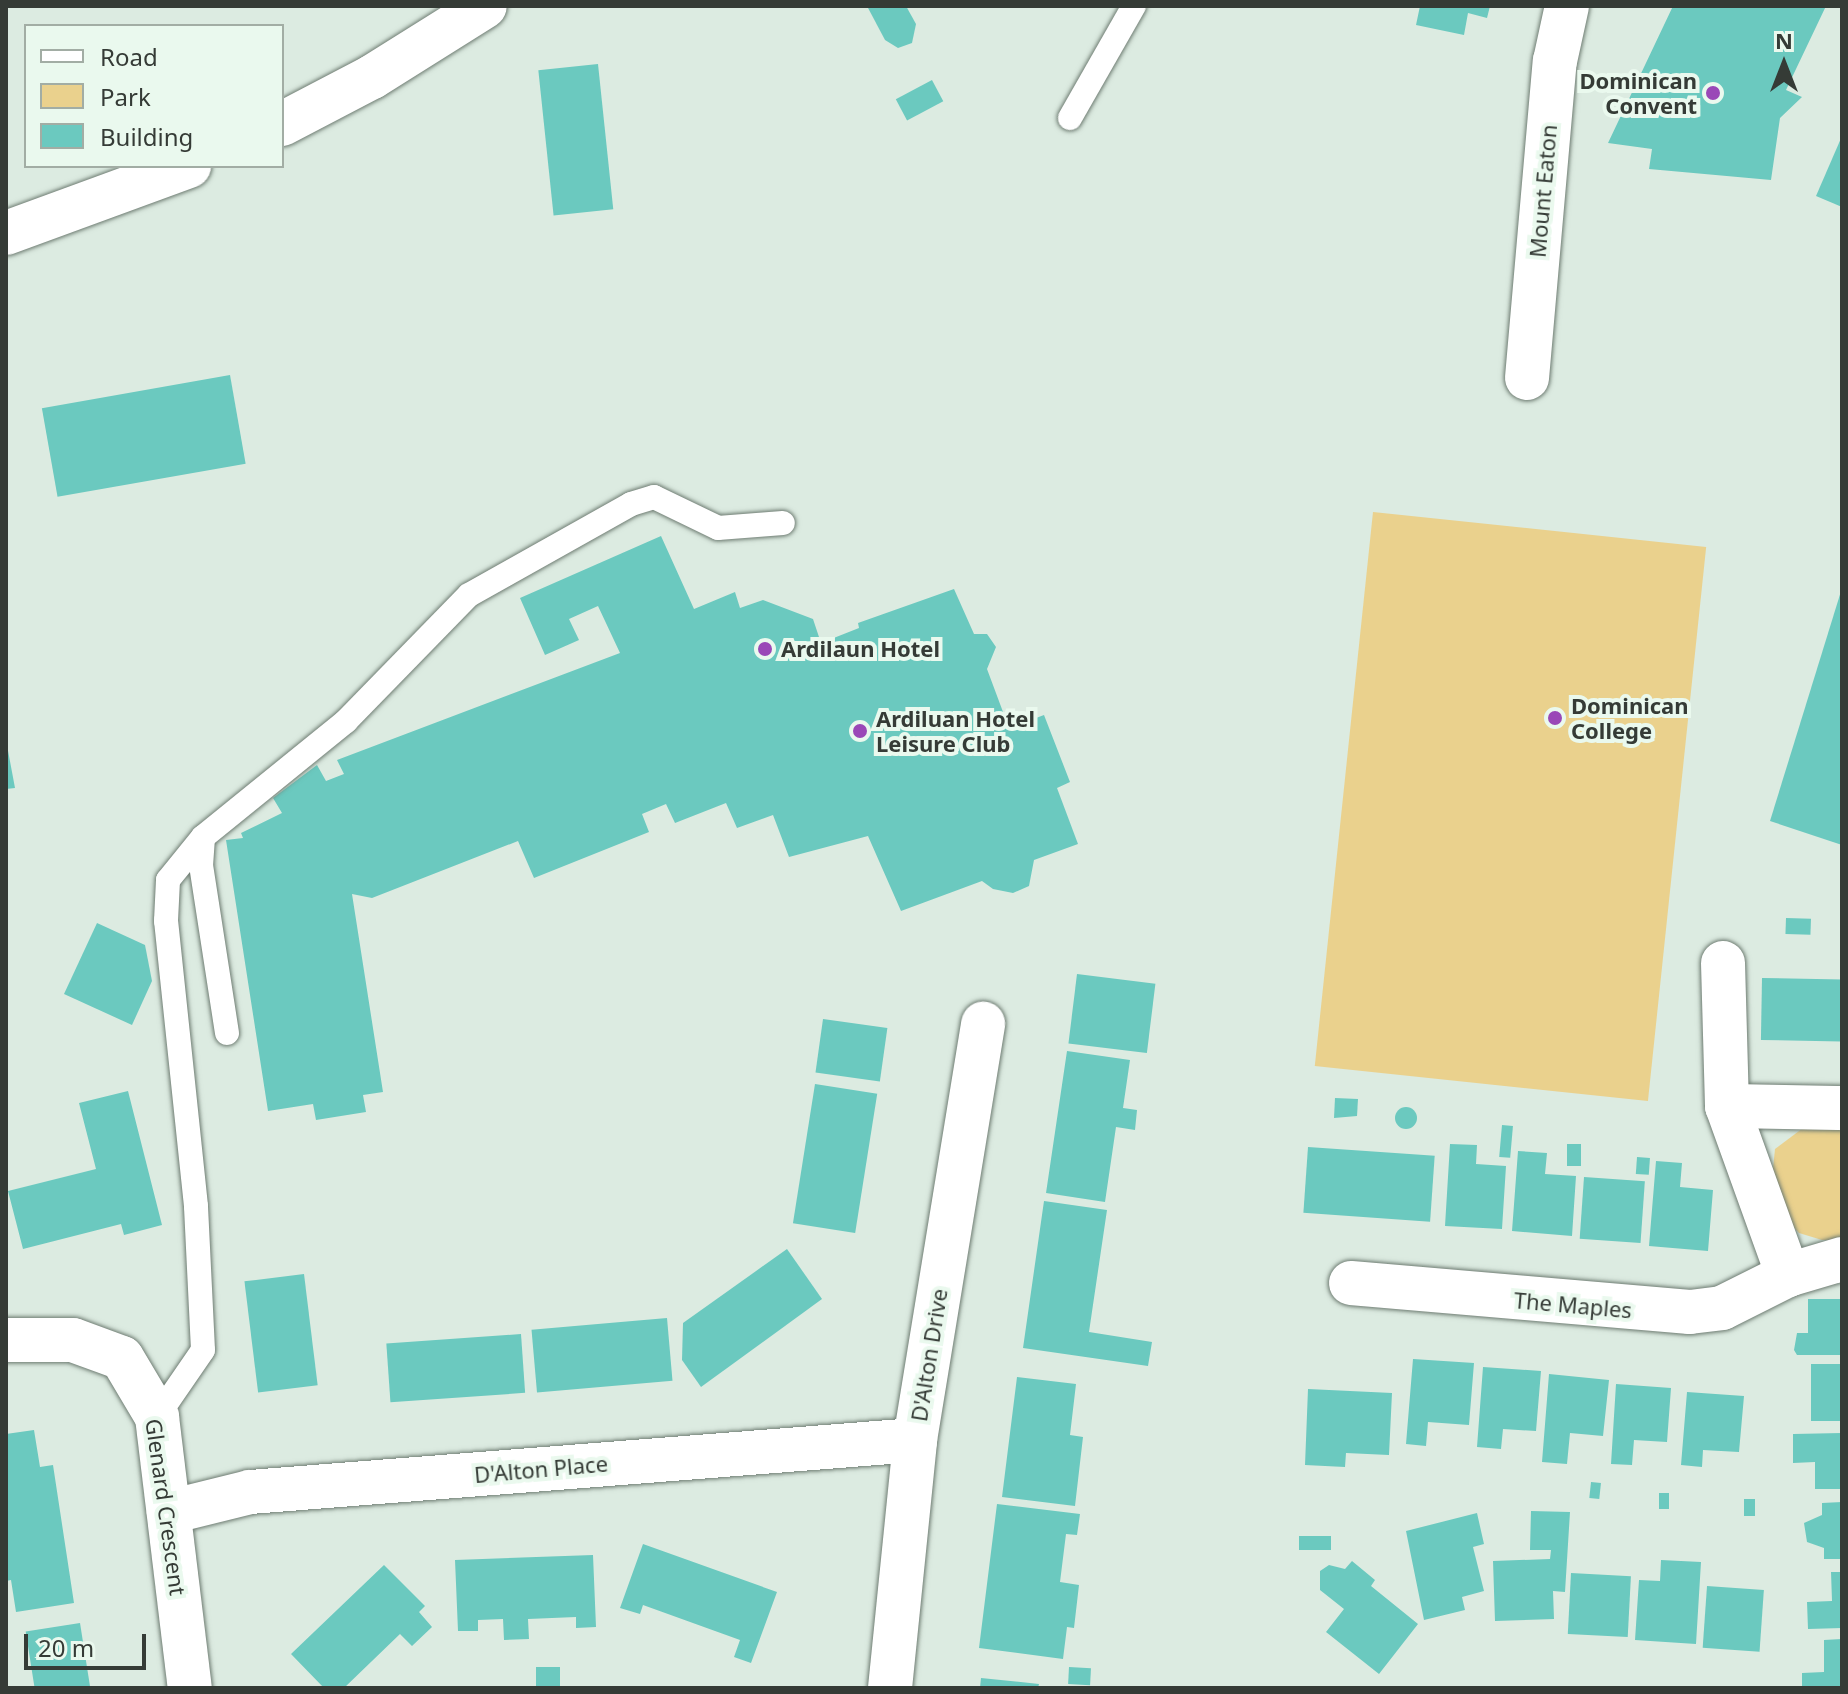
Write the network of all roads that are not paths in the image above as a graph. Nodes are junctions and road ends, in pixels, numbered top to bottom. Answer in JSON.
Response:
{"nodes":[{"id":1,"x":485,"y":6,"type":"edge"},
{"id":2,"x":1134,"y":6,"type":"edge"},
{"id":3,"x":1567,"y":6,"type":"edge"},
{"id":4,"x":1070,"y":118,"type":"dead end"},
{"id":5,"x":284,"y":123,"type":"edge"},
{"id":6,"x":184,"y":168,"type":"edge"},
{"id":7,"x":6,"y":233,"type":"edge"},
{"id":8,"x":1527,"y":378,"type":"dead end"},
{"id":9,"x":783,"y":523,"type":"dead end"},
{"id":10,"x":203,"y":837,"type":"junction"},
{"id":11,"x":1723,"y":963,"type":"dead end"},
{"id":12,"x":983,"y":1024,"type":"dead end"},
{"id":13,"x":227,"y":1033,"type":"dead end"},
{"id":14,"x":1727,"y":1106,"type":"junction"},
{"id":15,"x":1842,"y":1108,"type":"edge"},
{"id":16,"x":1842,"y":1259,"type":"edge"},
{"id":17,"x":1788,"y":1275,"type":"junction"},
{"id":18,"x":1351,"y":1283,"type":"dead end"},
{"id":19,"x":6,"y":1340,"type":"edge"},
{"id":20,"x":157,"y":1417,"type":"junction"},
{"id":21,"x":915,"y":1440,"type":"junction"},
{"id":22,"x":169,"y":1512,"type":"junction"},
{"id":23,"x":190,"y":1688,"type":"edge"},
{"id":24,"x":890,"y":1688,"type":"edge"}],
"edges":[{"from":1,"to":5,"type":"street"},
{"from":2,"to":4,"type":"lane"},
{"from":3,"to":8,"type":"street","name":"Mount Eaton"},
{"from":6,"to":7,"type":"street"},
{"from":9,"to":10,"type":"lane"},
{"from":10,"to":13,"type":"lane"},
{"from":10,"to":20,"type":"lane"},
{"from":11,"to":14,"type":"street"},
{"from":12,"to":21,"type":"street","name":"D'Alton Drive"},
{"from":14,"to":15,"type":"street"},
{"from":14,"to":17,"type":"street"},
{"from":16,"to":17,"type":"street","name":"The Maples"},
{"from":17,"to":18,"type":"street","name":"The Maples"},
{"from":19,"to":20,"type":"street","name":"Glenard Crescent"},
{"from":20,"to":22,"type":"street","name":"Glenard Crescent"},
{"from":21,"to":22,"type":"street","name":"D'Alton Place"},
{"from":21,"to":24,"type":"street","name":"D'Alton Drive"},
{"from":22,"to":23,"type":"street","name":"Glenard Crescent"}]}
